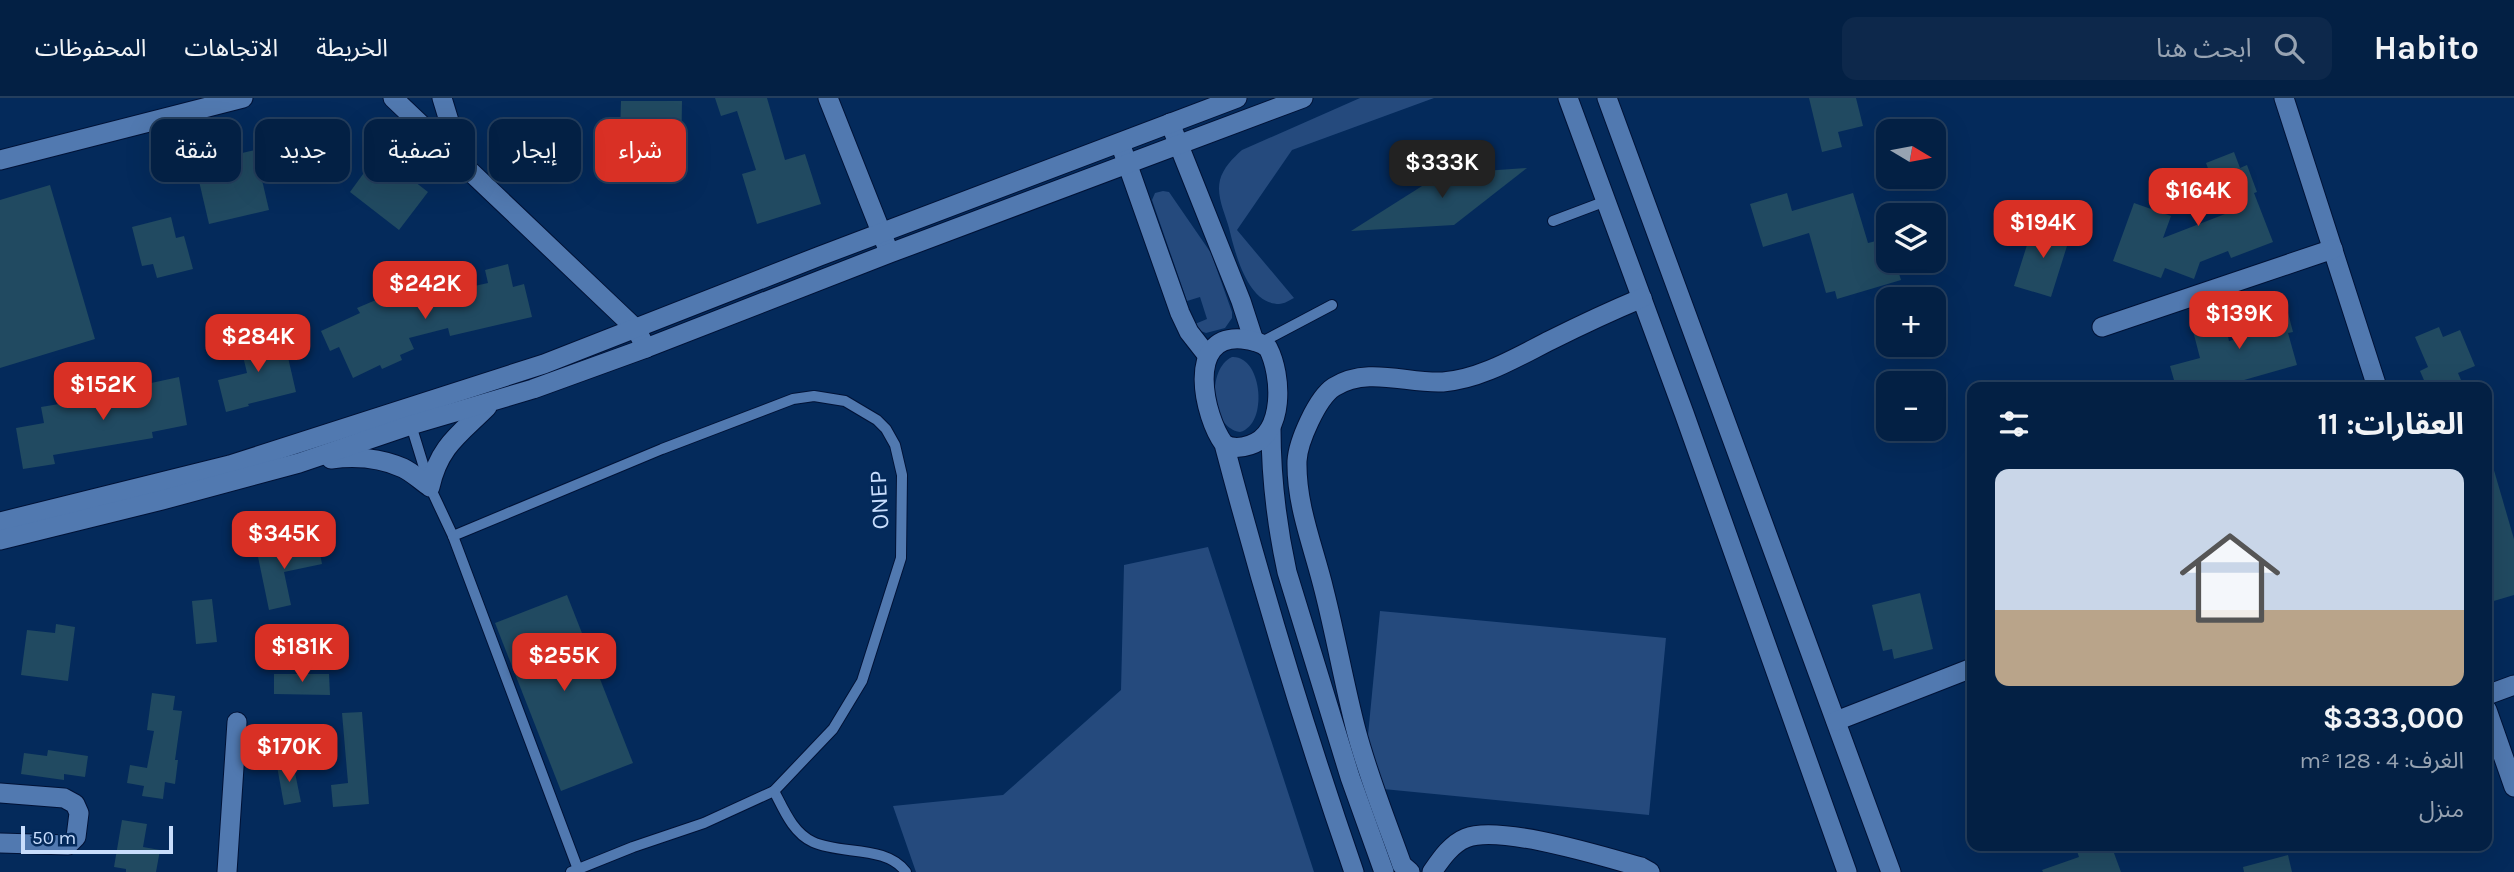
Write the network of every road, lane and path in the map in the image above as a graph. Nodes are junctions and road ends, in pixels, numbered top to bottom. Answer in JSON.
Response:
{"nodes":[{"id":1,"x":243,"y":98,"type":"edge"},
{"id":2,"x":393,"y":98,"type":"edge"},
{"id":3,"x":442,"y":98,"type":"edge"},
{"id":4,"x":828,"y":98,"type":"edge"},
{"id":5,"x":1237,"y":98,"type":"edge"},
{"id":6,"x":1303,"y":98,"type":"edge"},
{"id":7,"x":1568,"y":98,"type":"edge"},
{"id":8,"x":1607,"y":98,"type":"edge"},
{"id":9,"x":2284,"y":98,"type":"edge"},
{"id":10,"x":416,"y":119,"type":"edge"},
{"id":11,"x":448,"y":119,"type":"edge"},
{"id":12,"x":1170,"y":123,"type":"junction"},
{"id":13,"x":1119,"y":143,"type":"junction"},
{"id":14,"x":1179,"y":145,"type":"junction"},
{"id":15,"x":0,"y":160,"type":"edge"},
{"id":16,"x":1127,"y":164,"type":"junction"},
{"id":17,"x":475,"y":174,"type":"edge"},
{"id":18,"x":1606,"y":201,"type":"junction"},
{"id":19,"x":1553,"y":221,"type":"dead end"},
{"id":20,"x":881,"y":233,"type":"junction"},
{"id":21,"x":2333,"y":249,"type":"junction"},
{"id":22,"x":890,"y":253,"type":"junction"},
{"id":23,"x":1642,"y":299,"type":"junction"},
{"id":24,"x":1332,"y":305,"type":"dead end"},
{"id":25,"x":2102,"y":327,"type":"dead end"},
{"id":26,"x":636,"y":329,"type":"junction"},
{"id":27,"x":1257,"y":342,"type":"junction"},
{"id":28,"x":646,"y":348,"type":"junction"},
{"id":29,"x":1207,"y":355,"type":"junction"},
{"id":30,"x":2375,"y":382,"type":"edge"},
{"id":31,"x":493,"y":401,"type":"junction"},
{"id":32,"x":408,"y":417,"type":"junction"},
{"id":33,"x":1272,"y":428,"type":"junction"},
{"id":34,"x":1224,"y":444,"type":"junction"},
{"id":35,"x":299,"y":463,"type":"junction"},
{"id":36,"x":430,"y":487,"type":"junction"},
{"id":37,"x":0,"y":522,"type":"edge"},
{"id":38,"x":453,"y":536,"type":"junction"},
{"id":39,"x":0,"y":540,"type":"edge"},
{"id":40,"x":1967,"y":670,"type":"edge"},
{"id":41,"x":2514,"y":685,"type":"edge"},
{"id":42,"x":2492,"y":693,"type":"edge"},
{"id":43,"x":1836,"y":721,"type":"junction"},
{"id":44,"x":237,"y":722,"type":"dead end"},
{"id":45,"x":2492,"y":744,"type":"edge"},
{"id":46,"x":2514,"y":787,"type":"edge"},
{"id":47,"x":774,"y":791,"type":"junction"},
{"id":48,"x":0,"y":793,"type":"edge"},
{"id":49,"x":0,"y":843,"type":"edge"},
{"id":50,"x":576,"y":871,"type":"edge"},
{"id":51,"x":227,"y":872,"type":"edge"},
{"id":52,"x":906,"y":872,"type":"edge"},
{"id":53,"x":1353,"y":872,"type":"edge"},
{"id":54,"x":1384,"y":872,"type":"edge"},
{"id":55,"x":1410,"y":872,"type":"edge"},
{"id":56,"x":1432,"y":872,"type":"edge"},
{"id":57,"x":1650,"y":872,"type":"edge"},
{"id":58,"x":1847,"y":872,"type":"edge"},
{"id":59,"x":1891,"y":872,"type":"edge"}],
"edges":[{"from":1,"to":15,"type":"street"},
{"from":2,"to":10,"type":"street"},
{"from":3,"to":11,"type":"street"},
{"from":4,"to":20,"type":"street"},
{"from":5,"to":12,"type":"street"},
{"from":6,"to":14,"type":"street"},
{"from":7,"to":18,"type":"street"},
{"from":8,"to":43,"type":"street"},
{"from":9,"to":21,"type":"street"},
{"from":12,"to":13,"type":"street"},
{"from":12,"to":14,"type":"street"},
{"from":13,"to":16,"type":"street"},
{"from":13,"to":20,"type":"street"},
{"from":14,"to":16,"type":"street"},
{"from":14,"to":27,"type":"street"},
{"from":16,"to":22,"type":"street"},
{"from":16,"to":29,"type":"street"},
{"from":17,"to":26,"type":"street"},
{"from":18,"to":19,"type":"lane"},
{"from":18,"to":23,"type":"street"},
{"from":20,"to":22,"type":"street"},
{"from":20,"to":26,"type":"street"},
{"from":21,"to":25,"type":"street"},
{"from":21,"to":30,"type":"street"},
{"from":22,"to":28,"type":"street"},
{"from":23,"to":55,"type":"street"},
{"from":23,"to":58,"type":"street"},
{"from":24,"to":27,"type":"lane"},
{"from":26,"to":28,"type":"street"},
{"from":26,"to":32,"type":"street"},
{"from":27,"to":29,"type":"street"},
{"from":27,"to":33,"type":"street"},
{"from":28,"to":31,"type":"street"},
{"from":29,"to":34,"type":"street"},
{"from":31,"to":32,"type":"street"},
{"from":31,"to":36,"type":"street"},
{"from":32,"to":35,"type":"street"},
{"from":32,"to":36,"type":"lane"},
{"from":32,"to":37,"type":"street"},
{"from":33,"to":34,"type":"street"},
{"from":33,"to":54,"type":"street"},
{"from":34,"to":53,"type":"street"},
{"from":35,"to":36,"type":"street"},
{"from":35,"to":39,"type":"street"},
{"from":36,"to":38,"type":"lane"},
{"from":38,"to":47,"type":"lane","name":"ONEP"},
{"from":38,"to":50,"type":"lane"},
{"from":40,"to":43,"type":"street"},
{"from":41,"to":42,"type":"street"},
{"from":43,"to":59,"type":"street"},
{"from":44,"to":51,"type":"street"},
{"from":45,"to":46,"type":"street"},
{"from":47,"to":50,"type":"lane","name":"ONEP"},
{"from":47,"to":52,"type":"lane"},
{"from":48,"to":49,"type":"street"},
{"from":56,"to":57,"type":"street"}]}
